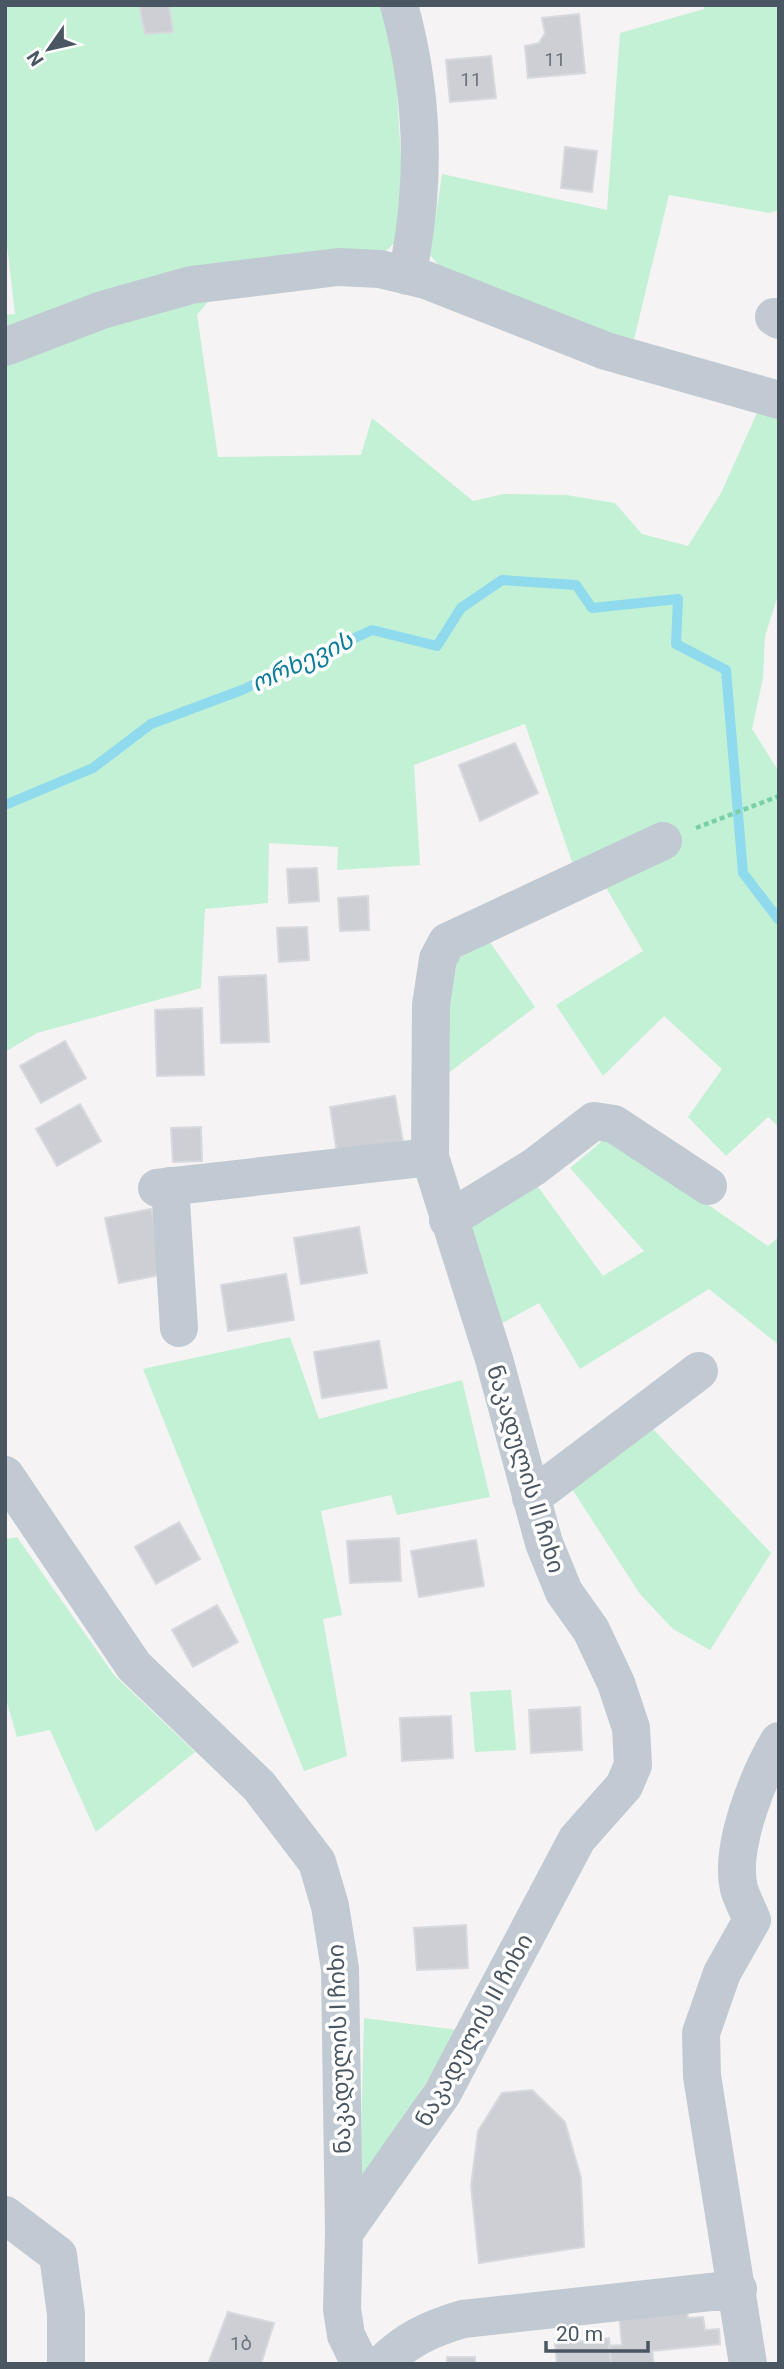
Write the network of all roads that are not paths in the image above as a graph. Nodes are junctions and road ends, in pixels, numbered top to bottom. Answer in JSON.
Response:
{"nodes":[{"id":1,"x":398,"y":5,"type":"edge"},
{"id":2,"x":407,"y":276,"type":"junction"},
{"id":3,"x":5,"y":347,"type":"edge"},
{"id":4,"x":779,"y":400,"type":"edge"},
{"id":5,"x":663,"y":841,"type":"dead end"},
{"id":6,"x":430,"y":1157,"type":"junction"},
{"id":7,"x":708,"y":1186,"type":"dead end"},
{"id":8,"x":448,"y":1220,"type":"junction"},
{"id":9,"x":179,"y":1328,"type":"dead end"},
{"id":10,"x":699,"y":1371,"type":"dead end"},
{"id":11,"x":5,"y":1475,"type":"edge"},
{"id":12,"x":531,"y":1498,"type":"junction"},
{"id":13,"x":779,"y":1741,"type":"edge"},
{"id":14,"x":765,"y":1922,"type":"edge"},
{"id":15,"x":5,"y":2215,"type":"edge"},
{"id":16,"x":344,"y":2233,"type":"junction"},
{"id":17,"x":738,"y":2289,"type":"junction"},
{"id":18,"x":66,"y":2364,"type":"edge"},
{"id":19,"x":360,"y":2364,"type":"edge"},
{"id":20,"x":382,"y":2364,"type":"edge"},
{"id":21,"x":748,"y":2364,"type":"edge"}],
"edges":[{"from":1,"to":2,"type":"street"},
{"from":2,"to":3,"type":"street"},
{"from":2,"to":4,"type":"street"},
{"from":5,"to":6,"type":"street","name":"ნაკადულის II ჩიხი"},
{"from":6,"to":8,"type":"street","name":"ნაკადულის II ჩიხი"},
{"from":6,"to":9,"type":"street"},
{"from":7,"to":8,"type":"street"},
{"from":8,"to":12,"type":"street","name":"ნაკადულის II ჩიხი"},
{"from":10,"to":12,"type":"street"},
{"from":11,"to":16,"type":"street","name":"ნაკადულის I ჩიხი"},
{"from":12,"to":16,"type":"street","name":"ნაკადულის II ჩიხი"},
{"from":13,"to":14,"type":"street"},
{"from":14,"to":17,"type":"street"},
{"from":15,"to":18,"type":"street"},
{"from":16,"to":19,"type":"street"},
{"from":17,"to":20,"type":"street"},
{"from":17,"to":21,"type":"street"}]}
